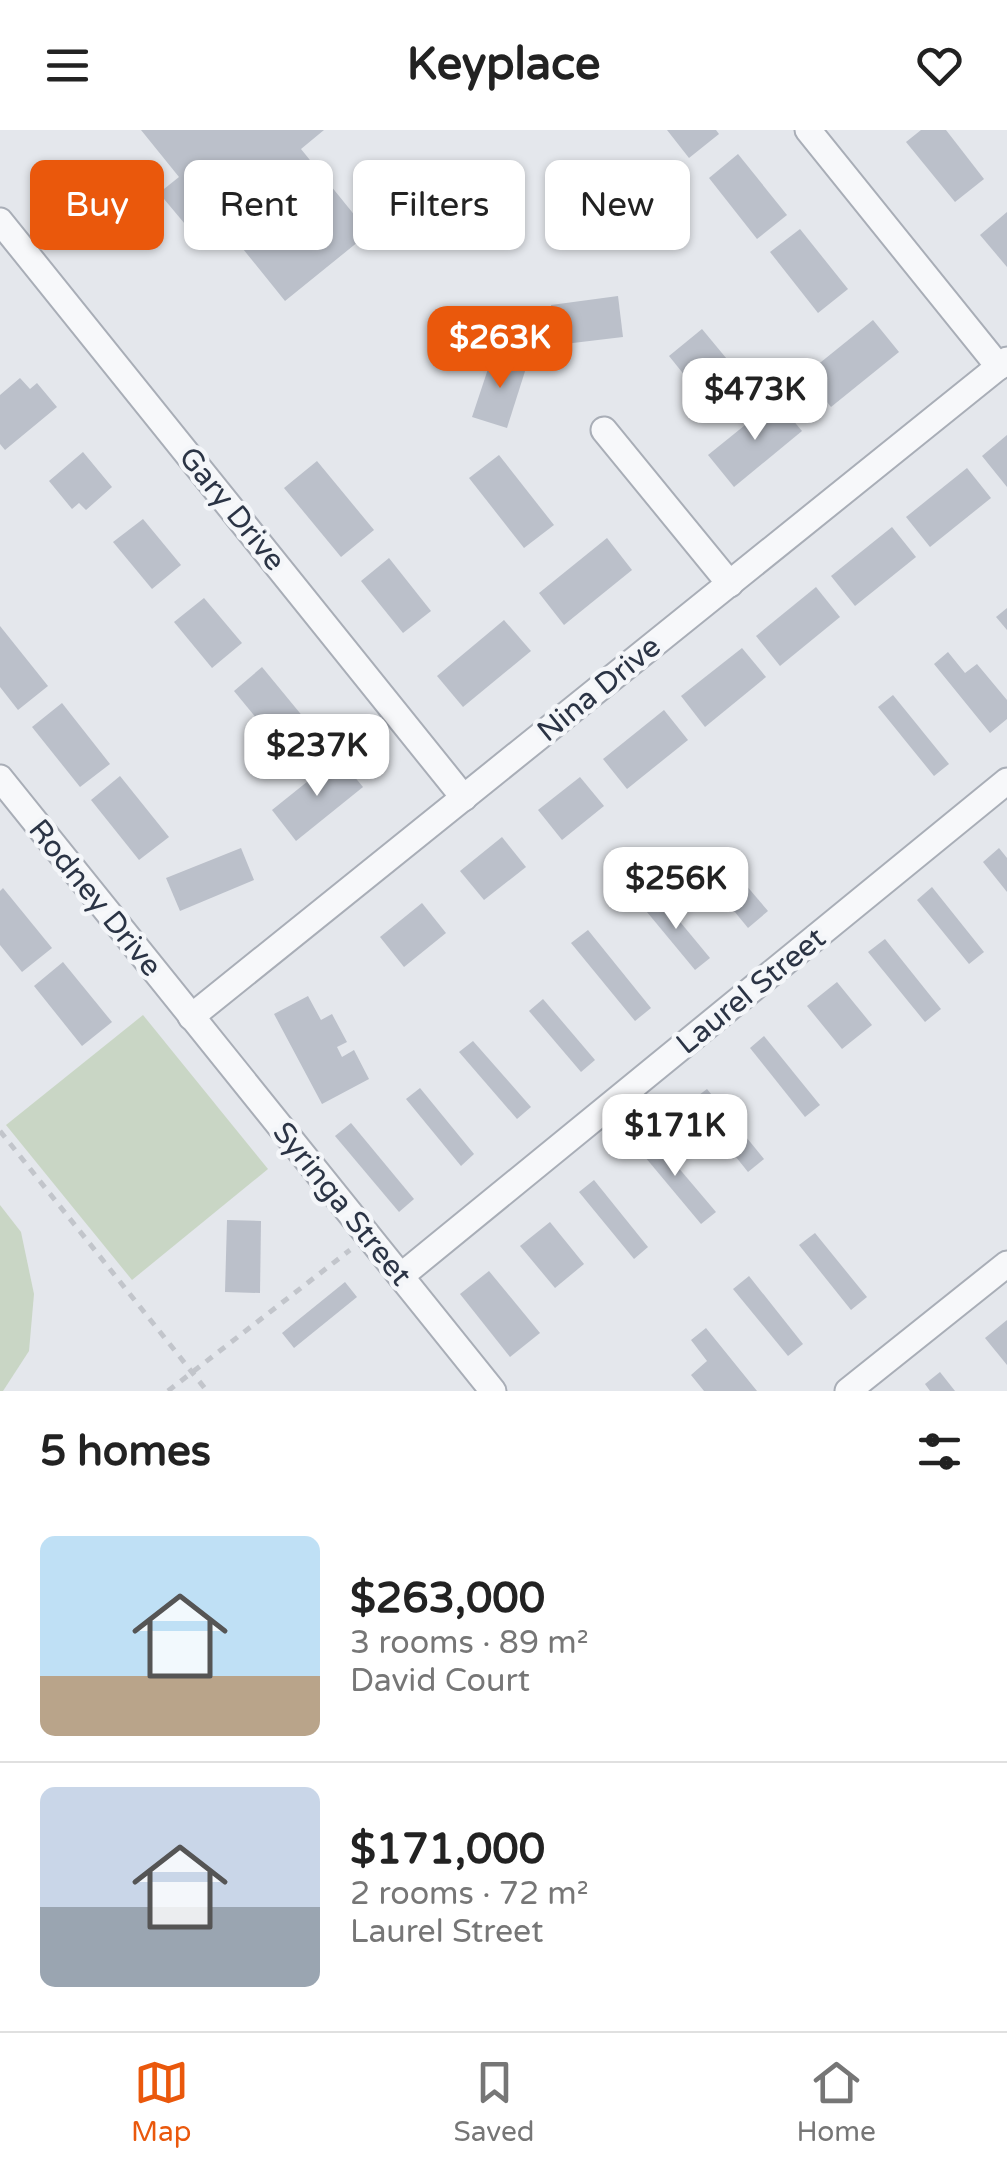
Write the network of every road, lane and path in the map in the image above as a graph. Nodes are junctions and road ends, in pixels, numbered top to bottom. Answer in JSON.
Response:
{"nodes":[{"id":1,"x":808,"y":130,"type":"edge"},
{"id":2,"x":0,"y":221,"type":"edge"},
{"id":3,"x":1003,"y":364,"type":"edge"},
{"id":4,"x":604,"y":430,"type":"dead end"},
{"id":5,"x":730,"y":584,"type":"junction"},
{"id":6,"x":0,"y":778,"type":"edge"},
{"id":7,"x":1007,"y":781,"type":"edge"},
{"id":8,"x":464,"y":798,"type":"junction"},
{"id":9,"x":191,"y":1017,"type":"junction"},
{"id":10,"x":0,"y":1132,"type":"edge"},
{"id":11,"x":368,"y":1236,"type":"junction"},
{"id":12,"x":1007,"y":1264,"type":"edge"},
{"id":13,"x":401,"y":1276,"type":"junction"},
{"id":14,"x":192,"y":1372,"type":"junction"},
{"id":15,"x":168,"y":1391,"type":"edge"},
{"id":16,"x":207,"y":1391,"type":"edge"},
{"id":17,"x":492,"y":1391,"type":"edge"},
{"id":18,"x":848,"y":1391,"type":"edge"}],
"edges":[{"from":1,"to":3,"type":"street"},
{"from":2,"to":8,"type":"street","name":"Gary Drive"},
{"from":3,"to":5,"type":"street","name":"Nina Drive"},
{"from":4,"to":5,"type":"street"},
{"from":5,"to":8,"type":"street","name":"Nina Drive"},
{"from":6,"to":9,"type":"street","name":"Rodney Drive"},
{"from":7,"to":13,"type":"street","name":"Laurel Street"},
{"from":8,"to":9,"type":"street","name":"Nina Drive"},
{"from":9,"to":11,"type":"street","name":"Syringa Street"},
{"from":10,"to":14,"type":"path"},
{"from":11,"to":13,"type":"street","name":"Syringa Street"},
{"from":11,"to":14,"type":"path"},
{"from":12,"to":18,"type":"street"},
{"from":13,"to":17,"type":"street","name":"Syringa Street"},
{"from":14,"to":15,"type":"path"},
{"from":14,"to":16,"type":"path"}]}
